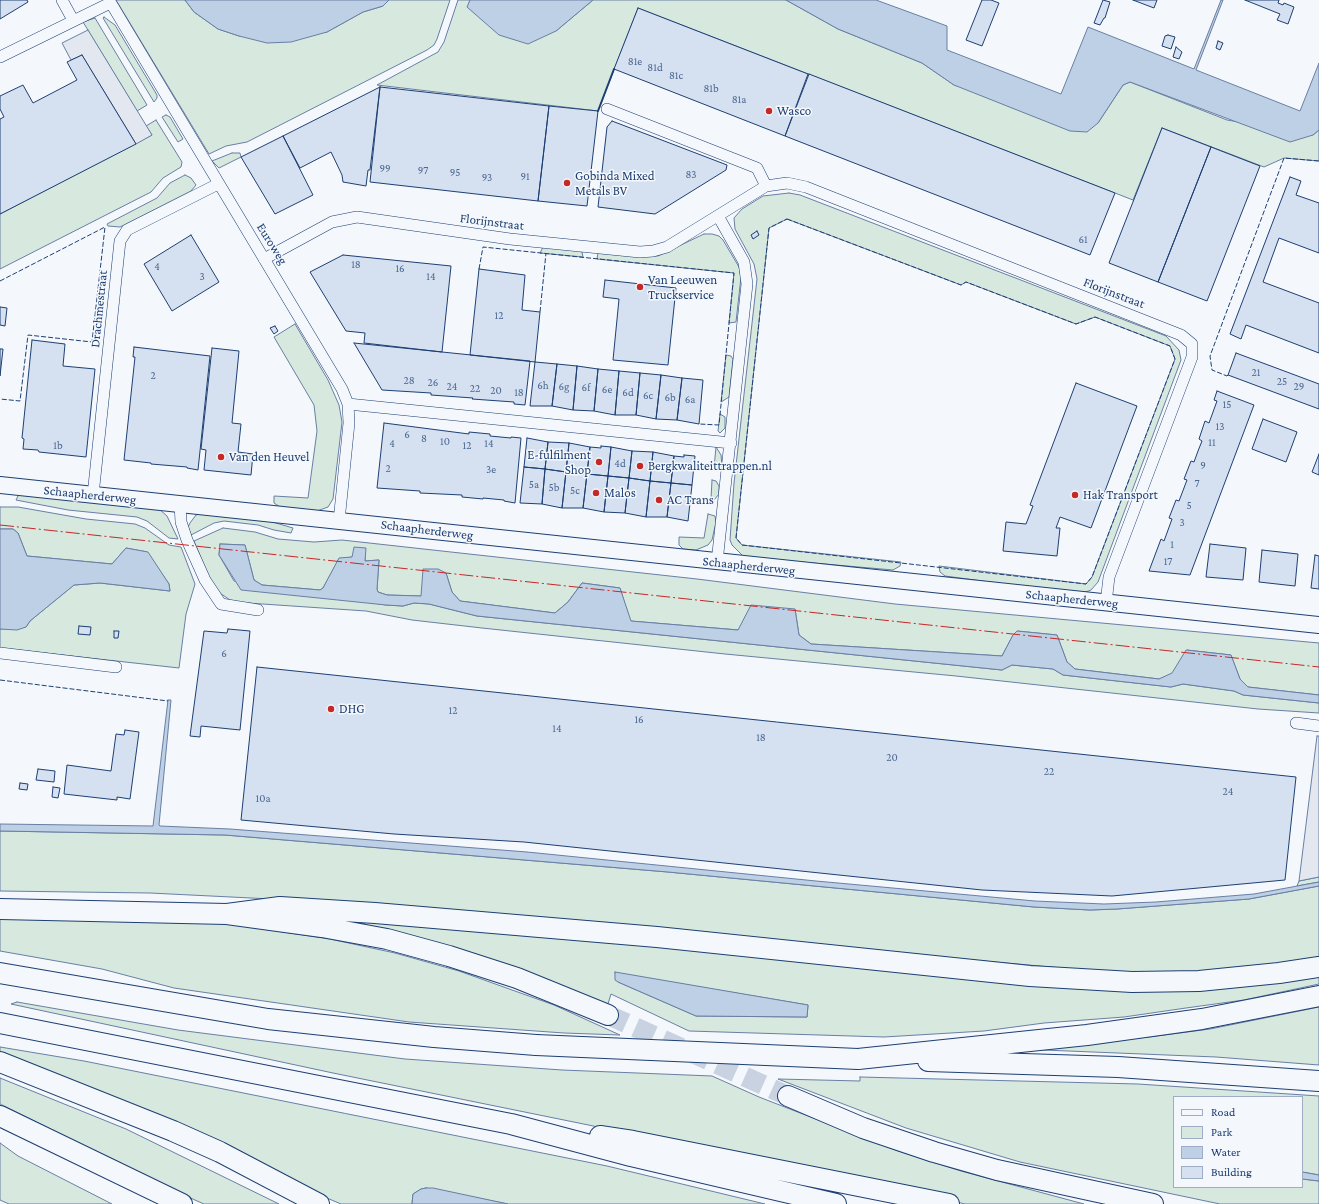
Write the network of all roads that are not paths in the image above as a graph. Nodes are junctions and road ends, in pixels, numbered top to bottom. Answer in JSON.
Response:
{"nodes":[{"id":1,"x":62,"y":0,"type":"edge"},
{"id":2,"x":109,"y":1,"type":"edge"},
{"id":3,"x":73,"y":20,"type":"junction"},
{"id":4,"x":0,"y":57,"type":"edge"},
{"id":5,"x":607,"y":109,"type":"dead end"},
{"id":6,"x":218,"y":184,"type":"junction"},
{"id":7,"x":766,"y":186,"type":"junction"},
{"id":8,"x":718,"y":216,"type":"junction"},
{"id":9,"x":264,"y":259,"type":"junction"},
{"id":10,"x":348,"y":404,"type":"junction"},
{"id":11,"x":731,"y":443,"type":"junction"},
{"id":12,"x":0,"y":485,"type":"edge"},
{"id":13,"x":93,"y":495,"type":"junction"},
{"id":14,"x":180,"y":504,"type":"junction"},
{"id":15,"x":339,"y":521,"type":"junction"},
{"id":16,"x":718,"y":562,"type":"junction"},
{"id":17,"x":1106,"y":603,"type":"junction"},
{"id":18,"x":258,"y":610,"type":"dead end"},
{"id":19,"x":1319,"y":625,"type":"edge"},
{"id":20,"x":0,"y":653,"type":"edge"},
{"id":21,"x":116,"y":667,"type":"dead end"},
{"id":22,"x":1296,"y":723,"type":"dead end"},
{"id":23,"x":1319,"y":726,"type":"edge"},
{"id":24,"x":0,"y":909,"type":"edge"},
{"id":25,"x":227,"y":914,"type":"junction"},
{"id":26,"x":1319,"y":967,"type":"edge"},
{"id":27,"x":0,"y":973,"type":"edge"},
{"id":28,"x":1319,"y":996,"type":"edge"},
{"id":29,"x":608,"y":1014,"type":"tunnel mouth"},
{"id":30,"x":0,"y":1023,"type":"edge"},
{"id":31,"x":858,"y":1059,"type":"junction"},
{"id":32,"x":0,"y":1062,"type":"edge"},
{"id":33,"x":1319,"y":1081,"type":"edge"},
{"id":34,"x":788,"y":1096,"type":"tunnel mouth"},
{"id":35,"x":0,"y":1116,"type":"edge"},
{"id":36,"x":511,"y":1124,"type":"junction"},
{"id":37,"x":182,"y":1204,"type":"edge"},
{"id":38,"x":319,"y":1204,"type":"edge"},
{"id":39,"x":836,"y":1204,"type":"edge"},
{"id":40,"x":949,"y":1204,"type":"edge"},
{"id":41,"x":1153,"y":1204,"type":"edge"}],
"edges":[{"from":1,"to":3,"type":"street"},
{"from":2,"to":3,"type":"street"},
{"from":2,"to":6,"type":"street","name":"Euroweg"},
{"from":3,"to":4,"type":"street"},
{"from":5,"to":7,"type":"street"},
{"from":6,"to":9,"type":"street","name":"Euroweg"},
{"from":6,"to":13,"type":"street","name":"Drachmestraat"},
{"from":7,"to":8,"type":"street","name":"Florijnstraat"},
{"from":7,"to":17,"type":"street","name":"Florijnstraat"},
{"from":8,"to":9,"type":"street","name":"Florijnstraat"},
{"from":8,"to":11,"type":"street"},
{"from":9,"to":10,"type":"street","name":"Euroweg"},
{"from":10,"to":11,"type":"street"},
{"from":10,"to":15,"type":"street","name":"Euroweg"},
{"from":11,"to":16,"type":"street"},
{"from":12,"to":13,"type":"street","name":"Schaapherderweg"},
{"from":13,"to":14,"type":"street","name":"Schaapherderweg"},
{"from":14,"to":15,"type":"street","name":"Schaapherderweg"},
{"from":14,"to":18,"type":"street"},
{"from":15,"to":16,"type":"street","name":"Schaapherderweg"},
{"from":16,"to":17,"type":"street","name":"Schaapherderweg"},
{"from":17,"to":19,"type":"street","name":"Schaapherderweg"},
{"from":20,"to":21,"type":"street"},
{"from":22,"to":23,"type":"street"},
{"from":24,"to":25,"type":"highway"},
{"from":25,"to":26,"type":"highway"},
{"from":25,"to":29,"type":"highway"},
{"from":27,"to":31,"type":"highway","bridge":true},
{"from":28,"to":31,"type":"highway"},
{"from":30,"to":36,"type":"highway"},
{"from":31,"to":33,"type":"highway"},
{"from":32,"to":38,"type":"highway"},
{"from":34,"to":41,"type":"highway"},
{"from":35,"to":37,"type":"highway"},
{"from":36,"to":39,"type":"highway"},
{"from":36,"to":40,"type":"highway"}]}
